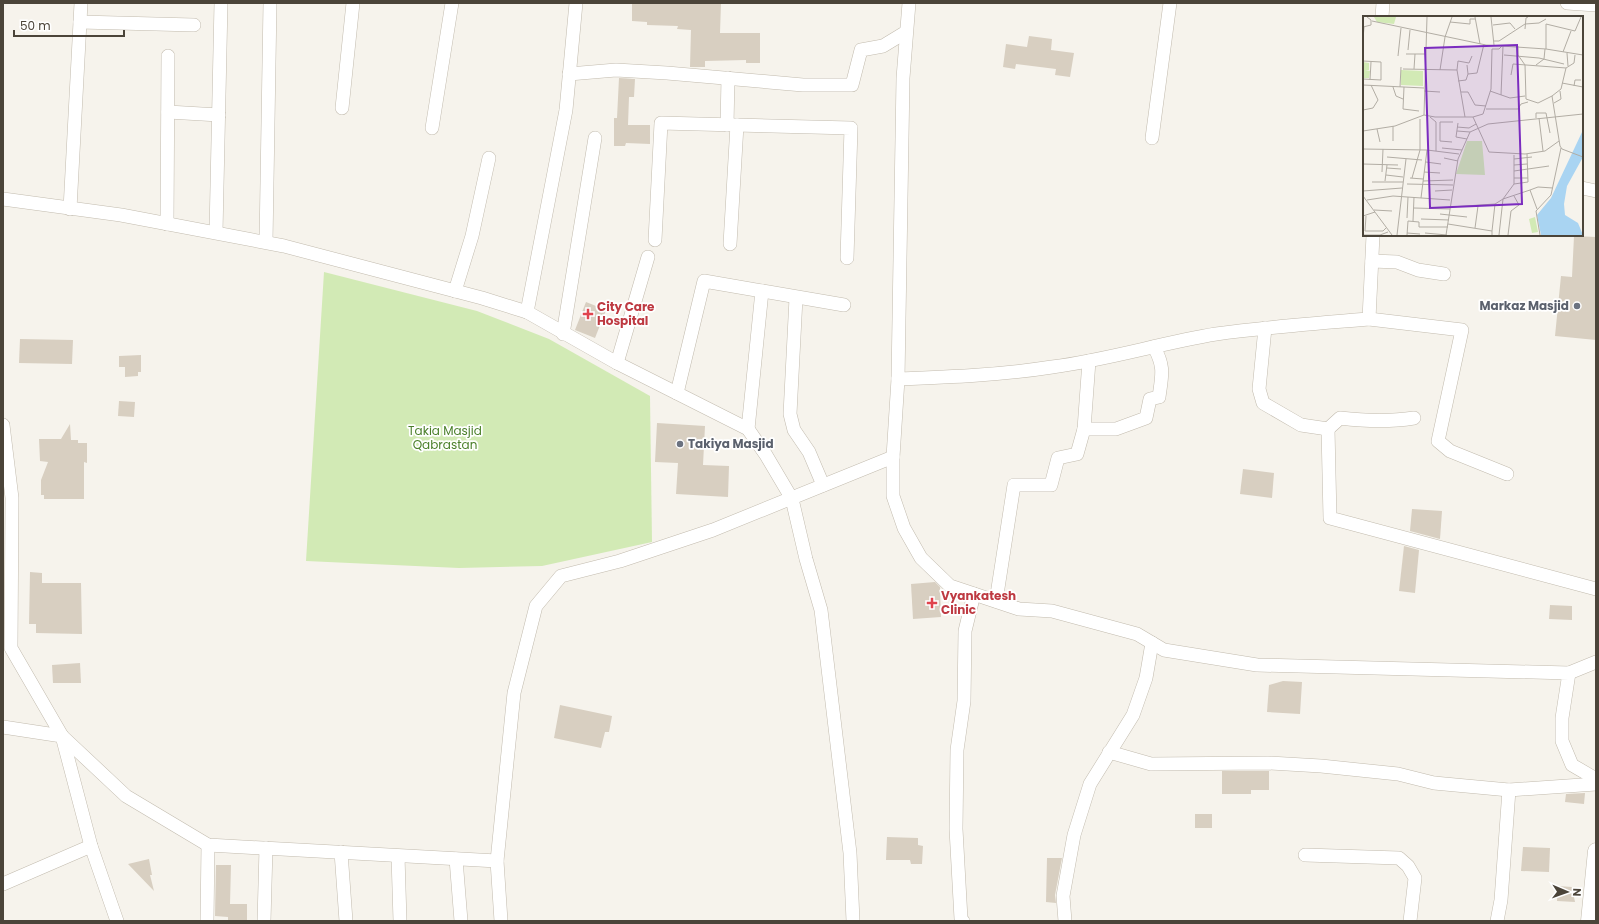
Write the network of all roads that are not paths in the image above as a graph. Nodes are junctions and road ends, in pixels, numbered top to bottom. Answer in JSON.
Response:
{"nodes":[{"id":1,"x":81,"y":3,"type":"edge"},
{"id":2,"x":221,"y":3,"type":"edge"},
{"id":3,"x":270,"y":3,"type":"edge"},
{"id":4,"x":353,"y":3,"type":"edge"},
{"id":5,"x":452,"y":3,"type":"edge"},
{"id":6,"x":576,"y":3,"type":"edge"},
{"id":7,"x":909,"y":3,"type":"edge"},
{"id":8,"x":1170,"y":3,"type":"edge"},
{"id":9,"x":1383,"y":3,"type":"edge"},
{"id":10,"x":1567,"y":3,"type":"edge"},
{"id":11,"x":1596,"y":5,"type":"edge"},
{"id":12,"x":1382,"y":16,"type":"edge"},
{"id":13,"x":80,"y":22,"type":"junction"},
{"id":14,"x":194,"y":25,"type":"dead end"},
{"id":15,"x":906,"y":32,"type":"junction"},
{"id":16,"x":168,"y":56,"type":"dead end"},
{"id":17,"x":569,"y":74,"type":"junction"},
{"id":18,"x":728,"y":78,"type":"junction"},
{"id":19,"x":342,"y":108,"type":"dead end"},
{"id":20,"x":168,"y":112,"type":"junction"},
{"id":21,"x":219,"y":115,"type":"junction"},
{"id":22,"x":732,"y":125,"type":"junction"},
{"id":23,"x":432,"y":128,"type":"dead end"},
{"id":24,"x":595,"y":138,"type":"dead end"},
{"id":25,"x":1152,"y":138,"type":"dead end"},
{"id":26,"x":490,"y":158,"type":"dead end"},
{"id":27,"x":1583,"y":188,"type":"edge"},
{"id":28,"x":1596,"y":191,"type":"edge"},
{"id":29,"x":3,"y":200,"type":"edge"},
{"id":30,"x":70,"y":208,"type":"junction"},
{"id":31,"x":167,"y":224,"type":"junction"},
{"id":32,"x":216,"y":232,"type":"junction"},
{"id":33,"x":1373,"y":236,"type":"edge"},
{"id":34,"x":655,"y":240,"type":"dead end"},
{"id":35,"x":266,"y":242,"type":"junction"},
{"id":36,"x":730,"y":244,"type":"dead end"},
{"id":37,"x":648,"y":257,"type":"dead end"},
{"id":38,"x":847,"y":258,"type":"dead end"},
{"id":39,"x":1372,"y":260,"type":"junction"},
{"id":40,"x":1444,"y":274,"type":"dead end"},
{"id":41,"x":455,"y":291,"type":"junction"},
{"id":42,"x":762,"y":291,"type":"junction"},
{"id":43,"x":796,"y":298,"type":"junction"},
{"id":44,"x":844,"y":305,"type":"dead end"},
{"id":45,"x":527,"y":312,"type":"junction"},
{"id":46,"x":1369,"y":319,"type":"junction"},
{"id":47,"x":1265,"y":328,"type":"junction"},
{"id":48,"x":563,"y":334,"type":"junction"},
{"id":49,"x":1154,"y":347,"type":"junction"},
{"id":50,"x":1089,"y":361,"type":"junction"},
{"id":51,"x":617,"y":363,"type":"junction"},
{"id":52,"x":898,"y":379,"type":"junction"},
{"id":53,"x":678,"y":393,"type":"junction"},
{"id":54,"x":1414,"y":418,"type":"dead end"},
{"id":55,"x":3,"y":425,"type":"edge"},
{"id":56,"x":748,"y":429,"type":"junction"},
{"id":57,"x":1084,"y":429,"type":"junction"},
{"id":58,"x":1328,"y":429,"type":"junction"},
{"id":59,"x":894,"y":457,"type":"junction"},
{"id":60,"x":1507,"y":474,"type":"dead end"},
{"id":61,"x":6,"y":478,"type":"edge"},
{"id":62,"x":823,"y":485,"type":"junction"},
{"id":63,"x":792,"y":499,"type":"junction"},
{"id":64,"x":1596,"y":589,"type":"edge"},
{"id":65,"x":974,"y":594,"type":"junction"},
{"id":66,"x":996,"y":601,"type":"junction"},
{"id":67,"x":1152,"y":643,"type":"junction"},
{"id":68,"x":7,"y":648,"type":"edge"},
{"id":69,"x":1596,"y":662,"type":"edge"},
{"id":70,"x":1569,"y":673,"type":"junction"},
{"id":71,"x":3,"y":727,"type":"edge"},
{"id":72,"x":62,"y":736,"type":"junction"},
{"id":73,"x":1109,"y":752,"type":"junction"},
{"id":74,"x":1596,"y":779,"type":"edge"},
{"id":75,"x":1596,"y":784,"type":"edge"},
{"id":76,"x":1509,"y":790,"type":"junction"},
{"id":77,"x":208,"y":844,"type":"junction"},
{"id":78,"x":91,"y":846,"type":"junction"},
{"id":79,"x":266,"y":848,"type":"junction"},
{"id":80,"x":1596,"y":851,"type":"edge"},
{"id":81,"x":341,"y":852,"type":"junction"},
{"id":82,"x":1305,"y":855,"type":"dead end"},
{"id":83,"x":398,"y":856,"type":"junction"},
{"id":84,"x":456,"y":859,"type":"junction"},
{"id":85,"x":497,"y":861,"type":"junction"},
{"id":86,"x":3,"y":884,"type":"edge"},
{"id":87,"x":117,"y":921,"type":"edge"},
{"id":88,"x":207,"y":921,"type":"edge"},
{"id":89,"x":264,"y":921,"type":"edge"},
{"id":90,"x":346,"y":921,"type":"edge"},
{"id":91,"x":400,"y":921,"type":"edge"},
{"id":92,"x":461,"y":921,"type":"edge"},
{"id":93,"x":500,"y":921,"type":"edge"},
{"id":94,"x":853,"y":921,"type":"edge"},
{"id":95,"x":963,"y":921,"type":"edge"},
{"id":96,"x":1065,"y":921,"type":"edge"},
{"id":97,"x":1410,"y":921,"type":"edge"},
{"id":98,"x":1497,"y":921,"type":"edge"},
{"id":99,"x":1589,"y":921,"type":"edge"}],
"edges":[{"from":1,"to":13,"type":"street"},
{"from":2,"to":21,"type":"street"},
{"from":3,"to":35,"type":"street"},
{"from":4,"to":19,"type":"street"},
{"from":5,"to":23,"type":"street"},
{"from":6,"to":17,"type":"street"},
{"from":7,"to":15,"type":"street"},
{"from":8,"to":25,"type":"street"},
{"from":9,"to":12,"type":"street"},
{"from":10,"to":11,"type":"street"},
{"from":13,"to":14,"type":"street"},
{"from":13,"to":30,"type":"street"},
{"from":15,"to":18,"type":"street"},
{"from":15,"to":52,"type":"street"},
{"from":16,"to":20,"type":"street"},
{"from":17,"to":18,"type":"street"},
{"from":17,"to":45,"type":"street"},
{"from":18,"to":22,"type":"street"},
{"from":20,"to":21,"type":"street"},
{"from":20,"to":31,"type":"street"},
{"from":21,"to":32,"type":"street"},
{"from":22,"to":34,"type":"street"},
{"from":22,"to":36,"type":"street"},
{"from":22,"to":38,"type":"street"},
{"from":24,"to":48,"type":"street"},
{"from":26,"to":41,"type":"street"},
{"from":27,"to":28,"type":"street"},
{"from":29,"to":30,"type":"street"},
{"from":30,"to":31,"type":"street"},
{"from":31,"to":32,"type":"street"},
{"from":32,"to":35,"type":"street"},
{"from":33,"to":39,"type":"street"},
{"from":35,"to":41,"type":"street"},
{"from":37,"to":51,"type":"street"},
{"from":39,"to":40,"type":"street"},
{"from":39,"to":46,"type":"street"},
{"from":41,"to":45,"type":"street"},
{"from":42,"to":43,"type":"street"},
{"from":42,"to":53,"type":"street"},
{"from":42,"to":56,"type":"street"},
{"from":43,"to":44,"type":"street"},
{"from":43,"to":62,"type":"street"},
{"from":45,"to":48,"type":"street"},
{"from":46,"to":47,"type":"street"},
{"from":46,"to":60,"type":"street"},
{"from":47,"to":49,"type":"street"},
{"from":47,"to":58,"type":"street"},
{"from":48,"to":51,"type":"street"},
{"from":49,"to":50,"type":"street"},
{"from":49,"to":57,"type":"street"},
{"from":50,"to":52,"type":"street"},
{"from":50,"to":57,"type":"street"},
{"from":51,"to":53,"type":"street"},
{"from":52,"to":59,"type":"street"},
{"from":53,"to":56,"type":"street"},
{"from":54,"to":58,"type":"street"},
{"from":55,"to":61,"type":"street"},
{"from":56,"to":63,"type":"street"},
{"from":57,"to":66,"type":"street"},
{"from":58,"to":64,"type":"street"},
{"from":59,"to":62,"type":"street"},
{"from":59,"to":65,"type":"street"},
{"from":61,"to":68,"type":"street"},
{"from":62,"to":63,"type":"street"},
{"from":63,"to":85,"type":"street"},
{"from":63,"to":94,"type":"street"},
{"from":65,"to":66,"type":"street"},
{"from":65,"to":95,"type":"street"},
{"from":66,"to":67,"type":"street"},
{"from":67,"to":70,"type":"street"},
{"from":67,"to":73,"type":"street"},
{"from":68,"to":72,"type":"street"},
{"from":69,"to":70,"type":"street"},
{"from":70,"to":74,"type":"street"},
{"from":71,"to":72,"type":"street"},
{"from":72,"to":77,"type":"street"},
{"from":72,"to":78,"type":"street"},
{"from":73,"to":76,"type":"street"},
{"from":73,"to":96,"type":"street"},
{"from":75,"to":76,"type":"street"},
{"from":76,"to":98,"type":"street"},
{"from":77,"to":79,"type":"street"},
{"from":77,"to":88,"type":"street"},
{"from":78,"to":86,"type":"street"},
{"from":78,"to":87,"type":"street"},
{"from":79,"to":81,"type":"street"},
{"from":79,"to":89,"type":"street"},
{"from":80,"to":99,"type":"street"},
{"from":81,"to":83,"type":"street"},
{"from":81,"to":90,"type":"street"},
{"from":82,"to":97,"type":"street"},
{"from":83,"to":84,"type":"street"},
{"from":83,"to":91,"type":"street"},
{"from":84,"to":85,"type":"street"},
{"from":84,"to":92,"type":"street"},
{"from":85,"to":93,"type":"street"}]}
